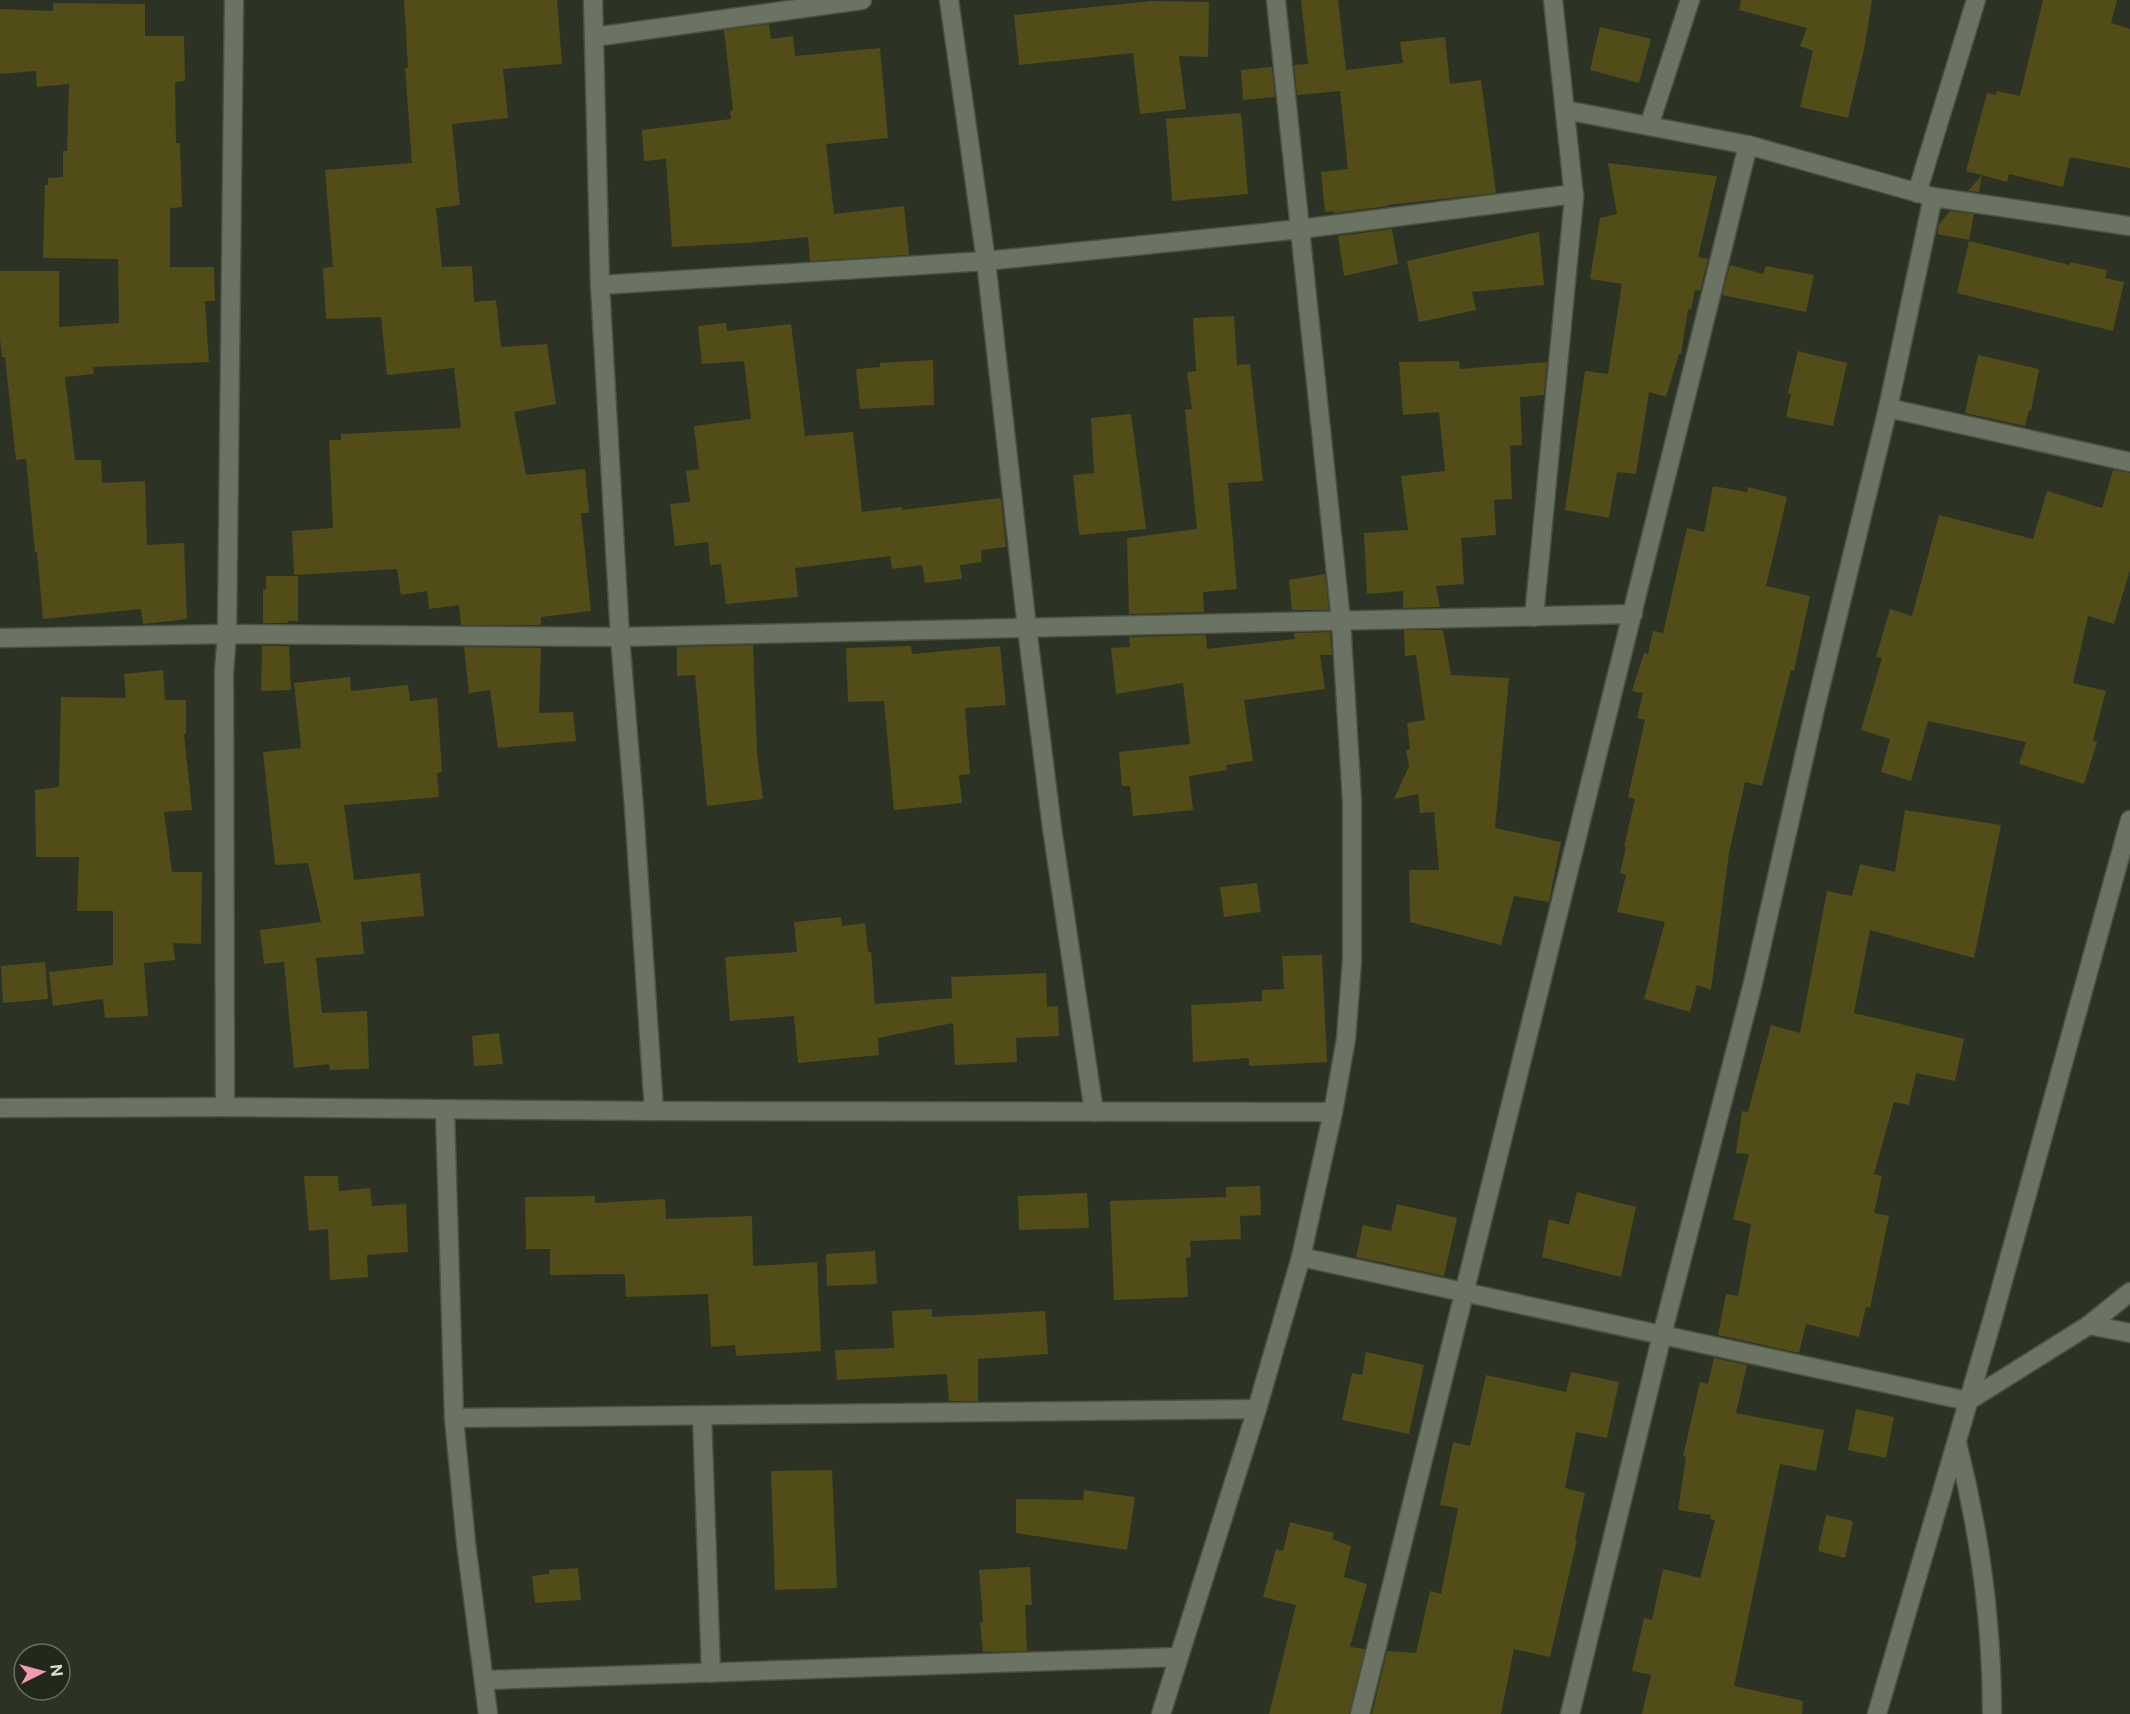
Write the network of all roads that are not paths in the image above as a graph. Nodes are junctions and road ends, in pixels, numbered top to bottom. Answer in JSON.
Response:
{"nodes":[{"id":1,"x":234,"y":0,"type":"edge"},
{"id":2,"x":593,"y":0,"type":"edge"},
{"id":3,"x":862,"y":0,"type":"edge"},
{"id":4,"x":949,"y":0,"type":"edge"},
{"id":5,"x":1276,"y":0,"type":"edge"},
{"id":6,"x":1553,"y":0,"type":"edge"},
{"id":7,"x":1690,"y":0,"type":"edge"},
{"id":8,"x":1976,"y":0,"type":"edge"},
{"id":9,"x":594,"y":37,"type":"junction"},
{"id":10,"x":1565,"y":110,"type":"junction"},
{"id":11,"x":1649,"y":126,"type":"junction"},
{"id":12,"x":1748,"y":145,"type":"junction"},
{"id":13,"x":1574,"y":194,"type":"junction"},
{"id":14,"x":1925,"y":195,"type":"junction"},
{"id":15,"x":2130,"y":226,"type":"edge"},
{"id":16,"x":1301,"y":229,"type":"junction"},
{"id":17,"x":986,"y":261,"type":"junction"},
{"id":18,"x":600,"y":285,"type":"junction"},
{"id":19,"x":1888,"y":408,"type":"junction"},
{"id":20,"x":2130,"y":462,"type":"edge"},
{"id":21,"x":1633,"y":614,"type":"junction"},
{"id":22,"x":1534,"y":617,"type":"junction"},
{"id":23,"x":1341,"y":621,"type":"junction"},
{"id":24,"x":1027,"y":628,"type":"junction"},
{"id":25,"x":226,"y":634,"type":"junction"},
{"id":26,"x":620,"y":637,"type":"junction"},
{"id":27,"x":0,"y":638,"type":"edge"},
{"id":28,"x":2130,"y":820,"type":"edge"},
{"id":29,"x":225,"y":1107,"type":"junction"},
{"id":30,"x":0,"y":1108,"type":"edge"},
{"id":31,"x":446,"y":1110,"type":"junction"},
{"id":32,"x":654,"y":1111,"type":"junction"},
{"id":33,"x":1094,"y":1112,"type":"junction"},
{"id":34,"x":1333,"y":1112,"type":"junction"},
{"id":35,"x":1301,"y":1257,"type":"junction"},
{"id":36,"x":2130,"y":1292,"type":"edge"},
{"id":37,"x":1465,"y":1293,"type":"junction"},
{"id":38,"x":2089,"y":1324,"type":"junction"},
{"id":39,"x":2130,"y":1333,"type":"edge"},
{"id":40,"x":1662,"y":1335,"type":"junction"},
{"id":41,"x":1968,"y":1401,"type":"junction"},
{"id":42,"x":1257,"y":1409,"type":"junction"},
{"id":43,"x":702,"y":1415,"type":"junction"},
{"id":44,"x":454,"y":1418,"type":"junction"},
{"id":45,"x":1956,"y":1441,"type":"junction"},
{"id":46,"x":1177,"y":1657,"type":"junction"},
{"id":47,"x":711,"y":1673,"type":"junction"},
{"id":48,"x":484,"y":1680,"type":"junction"},
{"id":49,"x":488,"y":1714,"type":"edge"},
{"id":50,"x":1161,"y":1714,"type":"edge"},
{"id":51,"x":1360,"y":1714,"type":"edge"},
{"id":52,"x":1570,"y":1714,"type":"edge"},
{"id":53,"x":1877,"y":1714,"type":"edge"},
{"id":54,"x":1992,"y":1714,"type":"edge"}],
"edges":[{"from":1,"to":25,"type":"street"},
{"from":2,"to":9,"type":"street"},
{"from":3,"to":9,"type":"street"},
{"from":4,"to":17,"type":"street"},
{"from":5,"to":16,"type":"street"},
{"from":6,"to":10,"type":"street"},
{"from":7,"to":11,"type":"street"},
{"from":8,"to":14,"type":"street"},
{"from":9,"to":18,"type":"street"},
{"from":10,"to":11,"type":"street"},
{"from":10,"to":13,"type":"street"},
{"from":11,"to":12,"type":"street"},
{"from":12,"to":14,"type":"street"},
{"from":12,"to":21,"type":"street"},
{"from":13,"to":16,"type":"street"},
{"from":13,"to":22,"type":"street"},
{"from":14,"to":15,"type":"street"},
{"from":14,"to":19,"type":"street"},
{"from":16,"to":17,"type":"street"},
{"from":16,"to":23,"type":"street"},
{"from":17,"to":18,"type":"street"},
{"from":17,"to":24,"type":"street"},
{"from":18,"to":26,"type":"street"},
{"from":19,"to":20,"type":"street"},
{"from":19,"to":40,"type":"street"},
{"from":21,"to":22,"type":"street"},
{"from":21,"to":37,"type":"street"},
{"from":22,"to":23,"type":"street"},
{"from":23,"to":24,"type":"street"},
{"from":23,"to":34,"type":"street"},
{"from":24,"to":26,"type":"street"},
{"from":24,"to":33,"type":"street"},
{"from":25,"to":26,"type":"street"},
{"from":25,"to":27,"type":"street"},
{"from":25,"to":29,"type":"street"},
{"from":26,"to":32,"type":"street"},
{"from":28,"to":41,"type":"street"},
{"from":29,"to":30,"type":"street"},
{"from":29,"to":31,"type":"street"},
{"from":31,"to":32,"type":"street"},
{"from":31,"to":44,"type":"street"},
{"from":32,"to":33,"type":"street"},
{"from":33,"to":34,"type":"street"},
{"from":34,"to":35,"type":"street"},
{"from":35,"to":37,"type":"street"},
{"from":35,"to":42,"type":"street"},
{"from":36,"to":38,"type":"street"},
{"from":37,"to":40,"type":"street"},
{"from":37,"to":51,"type":"street"},
{"from":38,"to":39,"type":"street"},
{"from":38,"to":41,"type":"street"},
{"from":40,"to":41,"type":"street"},
{"from":40,"to":52,"type":"street"},
{"from":41,"to":45,"type":"street"},
{"from":42,"to":43,"type":"street"},
{"from":42,"to":46,"type":"street"},
{"from":43,"to":44,"type":"street"},
{"from":43,"to":47,"type":"street"},
{"from":44,"to":48,"type":"street"},
{"from":45,"to":53,"type":"street"},
{"from":45,"to":54,"type":"street"},
{"from":46,"to":47,"type":"street"},
{"from":46,"to":50,"type":"street"},
{"from":47,"to":48,"type":"street"},
{"from":48,"to":49,"type":"street"}]}
